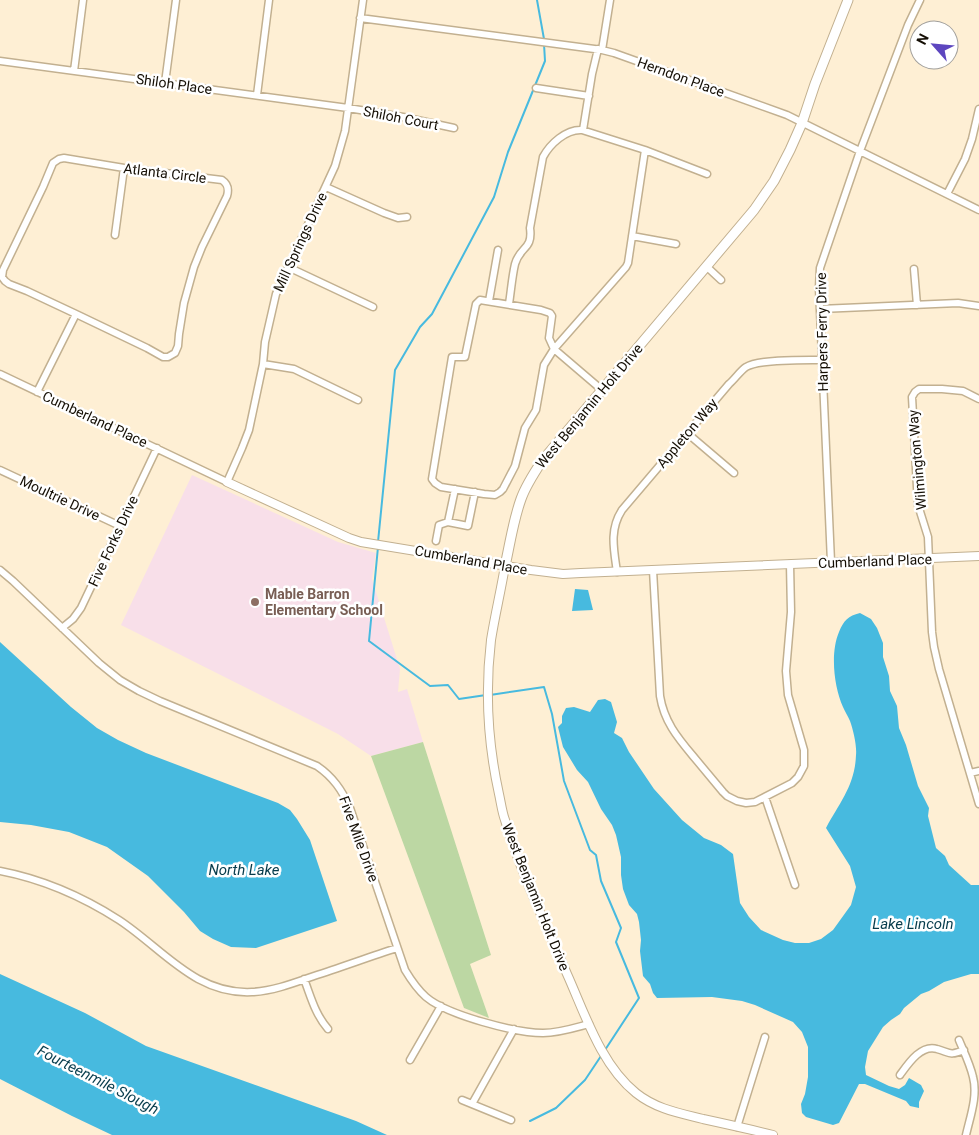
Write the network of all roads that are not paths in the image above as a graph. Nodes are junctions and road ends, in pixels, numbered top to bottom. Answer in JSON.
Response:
{"nodes":[{"id":1,"x":83,"y":0,"type":"edge"},
{"id":2,"x":176,"y":0,"type":"edge"},
{"id":3,"x":269,"y":0,"type":"edge"},
{"id":4,"x":363,"y":0,"type":"edge"},
{"id":5,"x":610,"y":0,"type":"edge"},
{"id":6,"x":848,"y":0,"type":"edge"},
{"id":7,"x":920,"y":0,"type":"edge"},
{"id":8,"x":360,"y":18,"type":"junction"},
{"id":9,"x":600,"y":50,"type":"junction"},
{"id":10,"x":0,"y":61,"type":"edge"},
{"id":11,"x":74,"y":71,"type":"junction"},
{"id":12,"x":165,"y":83,"type":"junction"},
{"id":13,"x":536,"y":88,"type":"dead end"},
{"id":14,"x":257,"y":95,"type":"junction"},
{"id":15,"x":589,"y":96,"type":"junction"},
{"id":16,"x":348,"y":108,"type":"junction"},
{"id":17,"x":979,"y":109,"type":"edge"},
{"id":18,"x":802,"y":123,"type":"junction"},
{"id":19,"x":454,"y":128,"type":"dead end"},
{"id":20,"x":583,"y":130,"type":"junction"},
{"id":21,"x":646,"y":150,"type":"junction"},
{"id":22,"x":860,"y":151,"type":"junction"},
{"id":23,"x":124,"y":168,"type":"junction"},
{"id":24,"x":707,"y":174,"type":"dead end"},
{"id":25,"x":326,"y":186,"type":"junction"},
{"id":26,"x":947,"y":194,"type":"junction"},
{"id":27,"x":979,"y":210,"type":"edge"},
{"id":28,"x":407,"y":217,"type":"dead end"},
{"id":29,"x":115,"y":235,"type":"dead end"},
{"id":30,"x":632,"y":236,"type":"junction"},
{"id":31,"x":676,"y":244,"type":"dead end"},
{"id":32,"x":498,"y":250,"type":"dead end"},
{"id":33,"x":706,"y":266,"type":"junction"},
{"id":34,"x":288,"y":267,"type":"junction"},
{"id":35,"x":914,"y":270,"type":"dead end"},
{"id":36,"x":721,"y":280,"type":"dead end"},
{"id":37,"x":489,"y":301,"type":"junction"},
{"id":38,"x":509,"y":304,"type":"junction"},
{"id":39,"x":917,"y":304,"type":"junction"},
{"id":40,"x":979,"y":306,"type":"edge"},
{"id":41,"x":373,"y":307,"type":"dead end"},
{"id":42,"x":820,"y":309,"type":"junction"},
{"id":43,"x":76,"y":314,"type":"junction"},
{"id":44,"x":554,"y":349,"type":"junction"},
{"id":45,"x":822,"y":360,"type":"junction"},
{"id":46,"x":263,"y":364,"type":"junction"},
{"id":47,"x":0,"y":374,"type":"edge"},
{"id":48,"x":602,"y":390,"type":"junction"},
{"id":49,"x":38,"y":392,"type":"junction"},
{"id":50,"x":979,"y":399,"type":"edge"},
{"id":51,"x":358,"y":400,"type":"dead end"},
{"id":52,"x":687,"y":433,"type":"junction"},
{"id":53,"x":157,"y":448,"type":"junction"},
{"id":54,"x":0,"y":470,"type":"edge"},
{"id":55,"x":734,"y":474,"type":"dead end"},
{"id":56,"x":227,"y":482,"type":"junction"},
{"id":57,"x":455,"y":489,"type":"junction"},
{"id":58,"x":474,"y":492,"type":"junction"},
{"id":59,"x":448,"y":522,"type":"junction"},
{"id":60,"x":120,"y":526,"type":"junction"},
{"id":61,"x":436,"y":542,"type":"dead end"},
{"id":62,"x":979,"y":556,"type":"edge"},
{"id":63,"x":929,"y":558,"type":"junction"},
{"id":64,"x":831,"y":562,"type":"junction"},
{"id":65,"x":790,"y":564,"type":"junction"},
{"id":66,"x":505,"y":566,"type":"junction"},
{"id":67,"x":0,"y":570,"type":"edge"},
{"id":68,"x":653,"y":570,"type":"junction"},
{"id":69,"x":617,"y":572,"type":"junction"},
{"id":70,"x":62,"y":628,"type":"junction"},
{"id":71,"x":979,"y":771,"type":"edge"},
{"id":72,"x":970,"y":773,"type":"junction"},
{"id":73,"x":765,"y":797,"type":"junction"},
{"id":74,"x":979,"y":804,"type":"edge"},
{"id":75,"x":0,"y":871,"type":"edge"},
{"id":76,"x":795,"y":885,"type":"dead end"},
{"id":77,"x":397,"y":948,"type":"junction"},
{"id":78,"x":304,"y":979,"type":"junction"},
{"id":79,"x":441,"y":1006,"type":"junction"},
{"id":80,"x":589,"y":1024,"type":"junction"},
{"id":81,"x":328,"y":1029,"type":"dead end"},
{"id":82,"x":514,"y":1029,"type":"junction"},
{"id":83,"x":765,"y":1037,"type":"dead end"},
{"id":84,"x":959,"y":1040,"type":"dead end"},
{"id":85,"x":964,"y":1050,"type":"junction"},
{"id":86,"x":410,"y":1060,"type":"dead end"},
{"id":87,"x":900,"y":1075,"type":"dead end"},
{"id":88,"x":462,"y":1100,"type":"dead end"},
{"id":89,"x":472,"y":1104,"type":"junction"},
{"id":90,"x":511,"y":1120,"type":"dead end"},
{"id":91,"x":737,"y":1127,"type":"junction"},
{"id":92,"x":773,"y":1135,"type":"edge"},
{"id":93,"x":966,"y":1135,"type":"edge"}],
"edges":[{"from":1,"to":11,"type":"street"},
{"from":2,"to":12,"type":"street"},
{"from":3,"to":14,"type":"street"},
{"from":4,"to":8,"type":"street","name":"Mill Springs Drive"},
{"from":5,"to":9,"type":"street"},
{"from":6,"to":18,"type":"main road","name":"West Benjamin Holt Drive"},
{"from":7,"to":22,"type":"street","name":"Harpers Ferry Drive"},
{"from":8,"to":9,"type":"street","name":"Herndon Place"},
{"from":8,"to":16,"type":"street","name":"Mill Springs Drive"},
{"from":9,"to":15,"type":"street"},
{"from":9,"to":18,"type":"street","name":"Herndon Place"},
{"from":10,"to":11,"type":"street","name":"Shiloh Place"},
{"from":11,"to":12,"type":"street","name":"Shiloh Place"},
{"from":12,"to":14,"type":"street","name":"Shiloh Place"},
{"from":13,"to":15,"type":"street"},
{"from":14,"to":16,"type":"street","name":"Shiloh Place"},
{"from":15,"to":20,"type":"street"},
{"from":16,"to":19,"type":"street","name":"Shiloh Court"},
{"from":16,"to":25,"type":"street","name":"Mill Springs Drive"},
{"from":17,"to":26,"type":"street"},
{"from":18,"to":22,"type":"street","name":"Herndon Place"},
{"from":18,"to":33,"type":"main road","name":"West Benjamin Holt Drive"},
{"from":20,"to":21,"type":"street"},
{"from":20,"to":38,"type":"street"},
{"from":21,"to":24,"type":"street"},
{"from":21,"to":30,"type":"street"},
{"from":22,"to":26,"type":"street","name":"Herndon Place"},
{"from":22,"to":42,"type":"street","name":"Harpers Ferry Drive"},
{"from":23,"to":29,"type":"street"},
{"from":23,"to":43,"type":"street","name":"Atlanta Circle"},
{"from":23,"to":43,"type":"street","name":"Atlanta Circle"},
{"from":25,"to":28,"type":"street"},
{"from":25,"to":34,"type":"street","name":"Mill Springs Drive"},
{"from":26,"to":27,"type":"street","name":"Herndon Place"},
{"from":30,"to":31,"type":"street"},
{"from":30,"to":44,"type":"street"},
{"from":32,"to":37,"type":"street"},
{"from":33,"to":36,"type":"street"},
{"from":33,"to":48,"type":"main road","name":"West Benjamin Holt Drive"},
{"from":34,"to":41,"type":"street"},
{"from":34,"to":46,"type":"street","name":"Mill Springs Drive"},
{"from":35,"to":39,"type":"street"},
{"from":37,"to":38,"type":"street"},
{"from":37,"to":57,"type":"street"},
{"from":38,"to":44,"type":"street"},
{"from":39,"to":40,"type":"street"},
{"from":39,"to":42,"type":"street"},
{"from":42,"to":45,"type":"street","name":"Harpers Ferry Drive"},
{"from":43,"to":49,"type":"street"},
{"from":44,"to":48,"type":"street"},
{"from":44,"to":58,"type":"street"},
{"from":45,"to":52,"type":"street","name":"Appleton Way"},
{"from":45,"to":64,"type":"street","name":"Harpers Ferry Drive"},
{"from":46,"to":51,"type":"street"},
{"from":46,"to":56,"type":"street","name":"Mill Springs Drive"},
{"from":47,"to":49,"type":"street","name":"Cumberland Place"},
{"from":48,"to":66,"type":"main road","name":"West Benjamin Holt Drive"},
{"from":49,"to":53,"type":"street","name":"Cumberland Place"},
{"from":50,"to":63,"type":"street","name":"Wilmington Way"},
{"from":52,"to":55,"type":"street"},
{"from":52,"to":69,"type":"street","name":"Appleton Way"},
{"from":53,"to":56,"type":"street","name":"Cumberland Place"},
{"from":53,"to":60,"type":"street","name":"Five Forks Drive"},
{"from":54,"to":60,"type":"street","name":"Moultrie Drive"},
{"from":56,"to":66,"type":"street","name":"Cumberland Place"},
{"from":57,"to":58,"type":"street"},
{"from":57,"to":59,"type":"street"},
{"from":58,"to":59,"type":"street"},
{"from":59,"to":61,"type":"street"},
{"from":60,"to":70,"type":"street","name":"Five Forks Drive"},
{"from":62,"to":63,"type":"street","name":"Cumberland Place"},
{"from":63,"to":64,"type":"street","name":"Cumberland Place"},
{"from":63,"to":72,"type":"street","name":"Wilmington Way"},
{"from":64,"to":65,"type":"street","name":"Cumberland Place"},
{"from":65,"to":68,"type":"street","name":"Cumberland Place"},
{"from":65,"to":73,"type":"street"},
{"from":66,"to":69,"type":"street","name":"Cumberland Place"},
{"from":66,"to":80,"type":"street","name":"West Benjamin Holt Drive"},
{"from":67,"to":70,"type":"street","name":"Five Mile Drive"},
{"from":68,"to":69,"type":"street","name":"Cumberland Place"},
{"from":68,"to":73,"type":"street"},
{"from":70,"to":77,"type":"street","name":"Five Mile Drive"},
{"from":71,"to":72,"type":"street"},
{"from":72,"to":74,"type":"street","name":"Wilmington Way"},
{"from":73,"to":76,"type":"street"},
{"from":75,"to":78,"type":"street"},
{"from":77,"to":78,"type":"street"},
{"from":77,"to":79,"type":"street","name":"Five Mile Drive"},
{"from":78,"to":81,"type":"street"},
{"from":79,"to":82,"type":"street","name":"Five Mile Drive"},
{"from":79,"to":86,"type":"street"},
{"from":80,"to":82,"type":"street","name":"Five Mile Drive"},
{"from":80,"to":91,"type":"street","name":"West Benjamin Holt Drive"},
{"from":82,"to":89,"type":"street"},
{"from":83,"to":91,"type":"street"},
{"from":84,"to":85,"type":"street"},
{"from":85,"to":87,"type":"street"},
{"from":85,"to":93,"type":"street"},
{"from":88,"to":89,"type":"street"},
{"from":89,"to":90,"type":"street"},
{"from":91,"to":92,"type":"street","name":"West Benjamin Holt Drive"}]}
